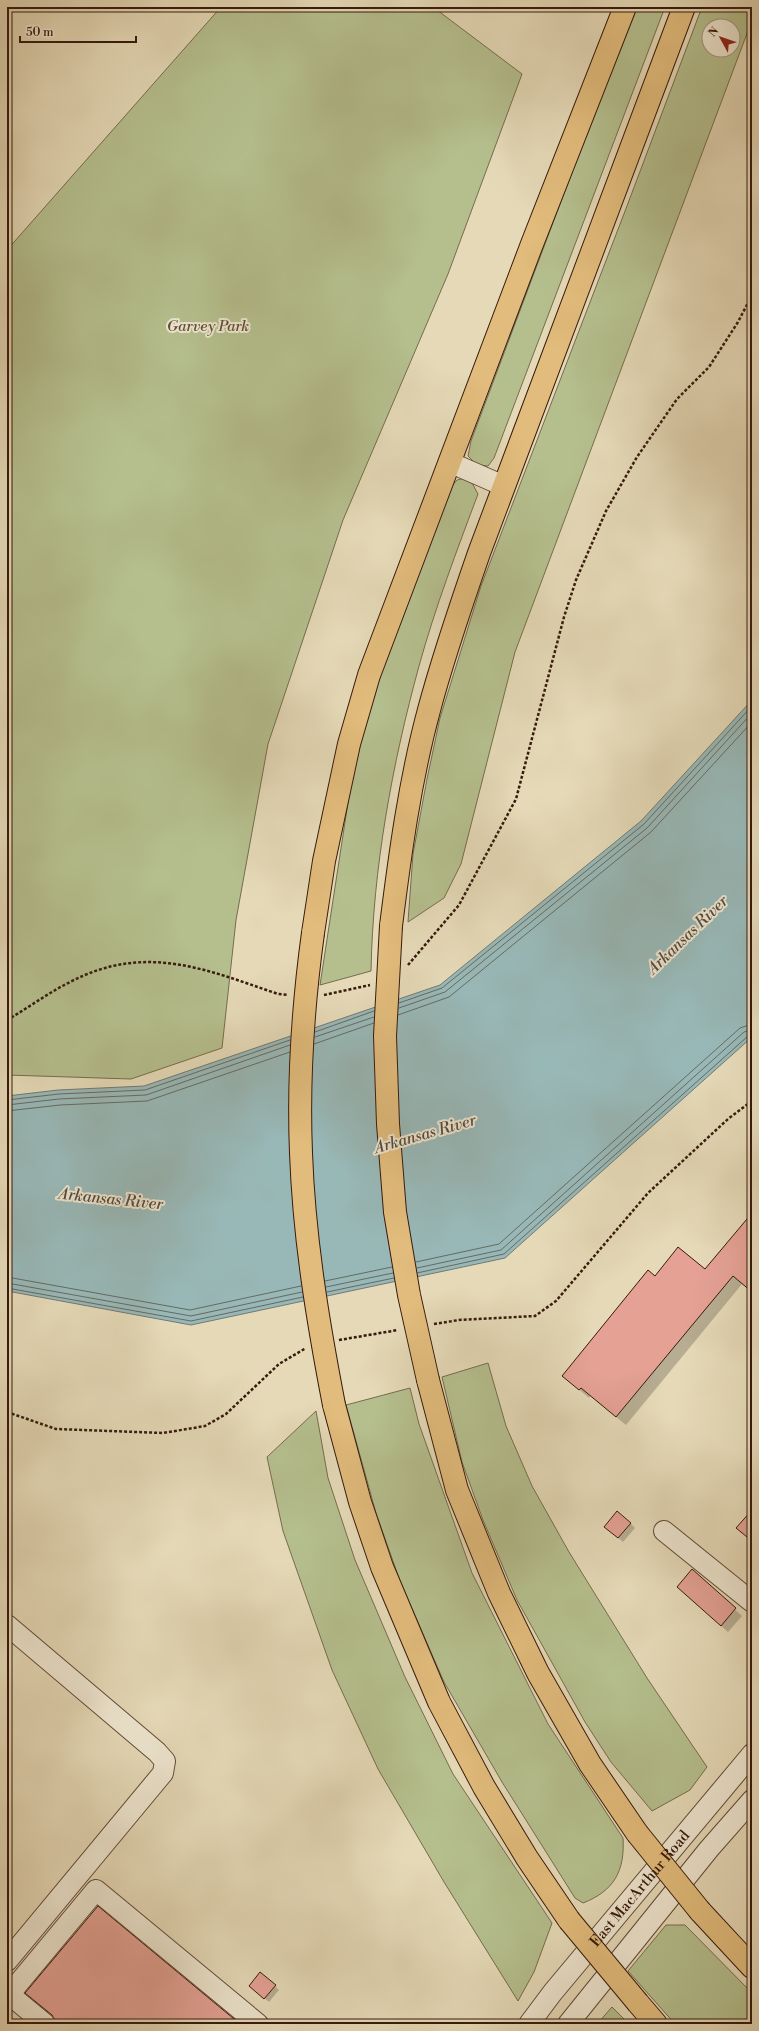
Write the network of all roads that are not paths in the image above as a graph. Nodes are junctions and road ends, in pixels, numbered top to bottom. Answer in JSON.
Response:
{"nodes":[{"id":1,"x":625,"y":7,"type":"edge"},
{"id":2,"x":684,"y":7,"type":"edge"},
{"id":3,"x":449,"y":462,"type":"junction"},
{"id":4,"x":504,"y":486,"type":"junction"},
{"id":5,"x":664,"y":1531,"type":"dead end"},
{"id":6,"x":752,"y":1602,"type":"edge"},
{"id":7,"x":7,"y":1625,"type":"edge"},
{"id":8,"x":752,"y":1754,"type":"edge"},
{"id":9,"x":752,"y":1800,"type":"edge"},
{"id":10,"x":7,"y":1961,"type":"edge"},
{"id":11,"x":752,"y":1967,"type":"edge"},
{"id":12,"x":256,"y":2023,"type":"edge"},
{"id":13,"x":45,"y":2024,"type":"edge"},
{"id":14,"x":529,"y":2024,"type":"edge"},
{"id":15,"x":568,"y":2024,"type":"edge"},
{"id":16,"x":656,"y":2024,"type":"edge"}],
"edges":[{"from":1,"to":3,"type":"highway"},
{"from":2,"to":4,"type":"highway"},
{"from":3,"to":4,"type":"street"},
{"from":3,"to":16,"type":"highway","bridge":true},
{"from":4,"to":11,"type":"highway","bridge":true},
{"from":5,"to":6,"type":"street"},
{"from":7,"to":10,"type":"street"},
{"from":8,"to":14,"type":"street","name":"East MacArthur Road"},
{"from":9,"to":15,"type":"street","name":"East MacArthur Road"},
{"from":12,"to":13,"type":"street"}]}
